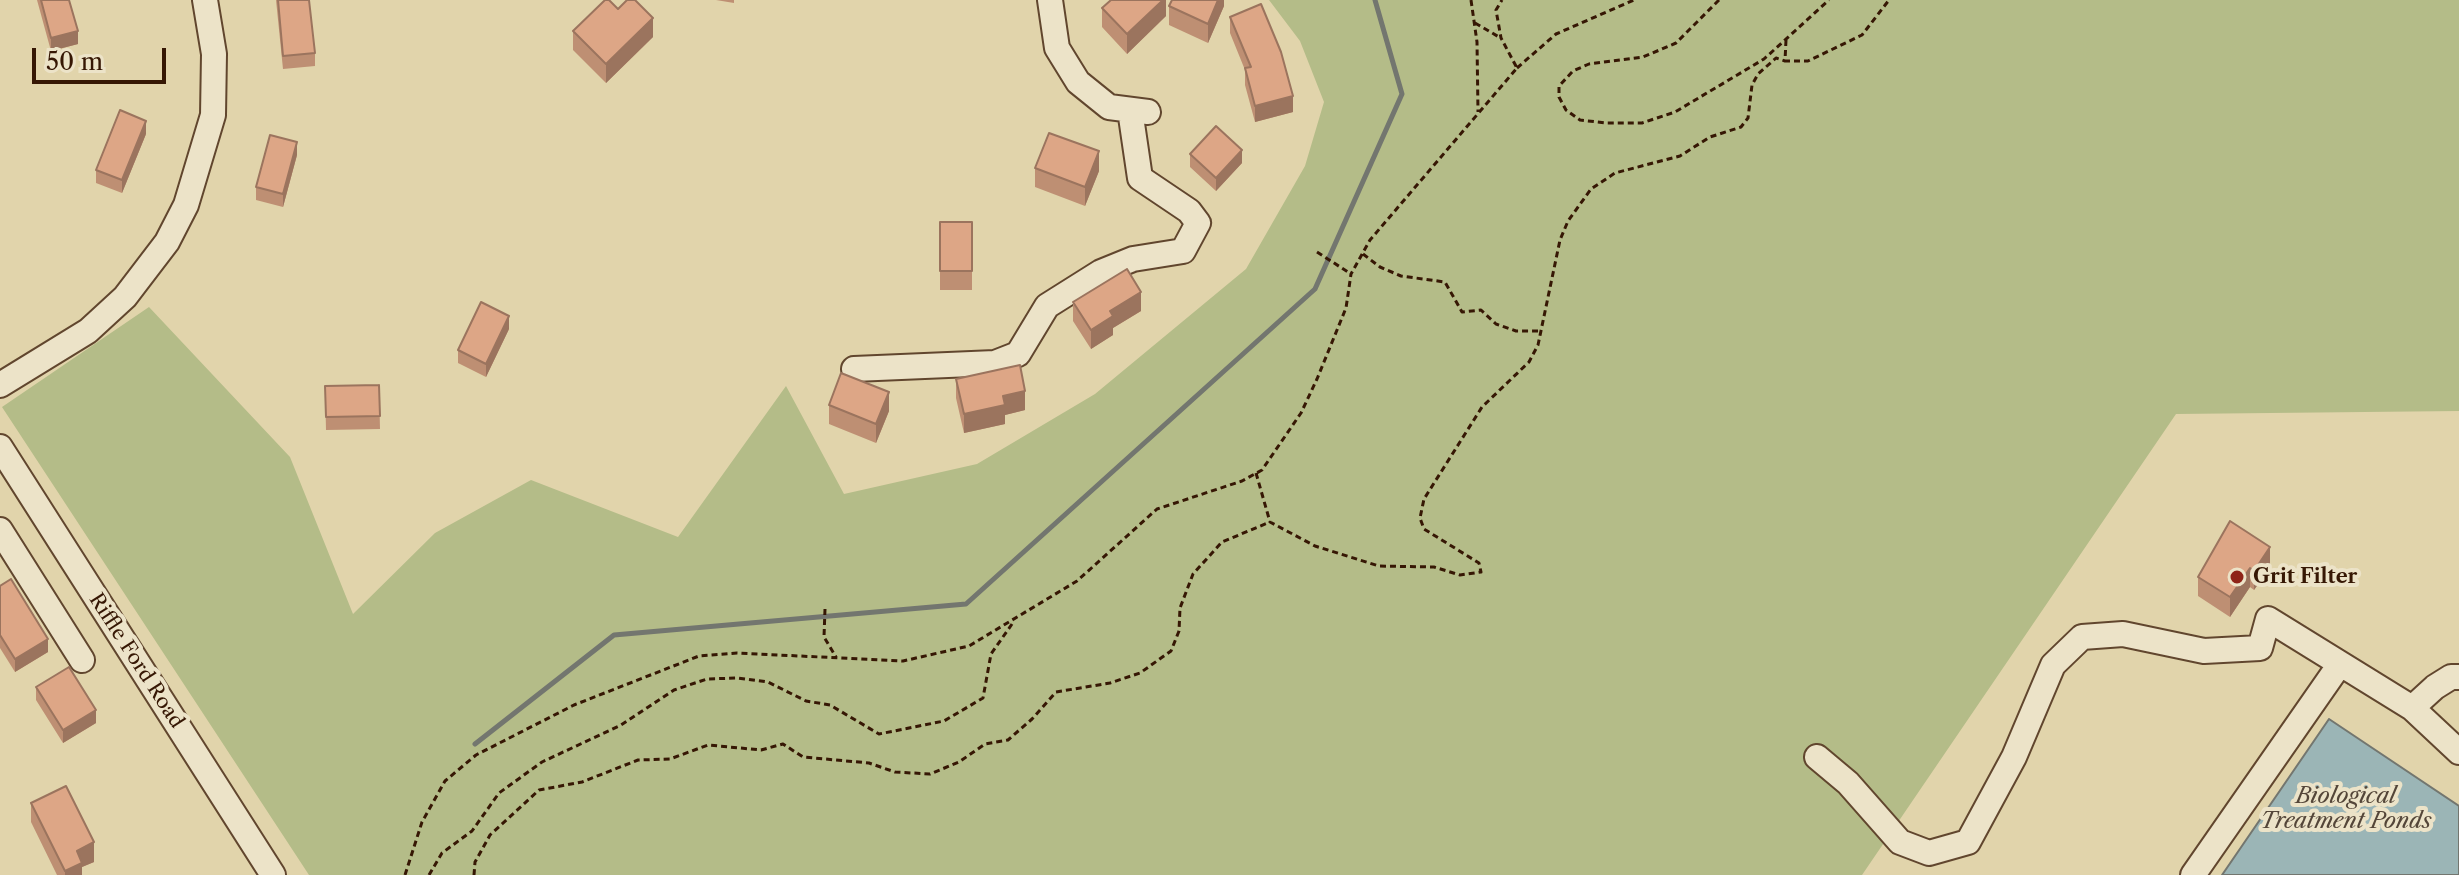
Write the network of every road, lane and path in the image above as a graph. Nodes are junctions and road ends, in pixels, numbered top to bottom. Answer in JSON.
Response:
{"nodes":[{"id":1,"x":205,"y":0,"type":"edge"},
{"id":2,"x":1050,"y":0,"type":"edge"},
{"id":3,"x":1471,"y":0,"type":"edge"},
{"id":4,"x":1502,"y":0,"type":"edge"},
{"id":5,"x":1634,"y":0,"type":"edge"},
{"id":6,"x":1719,"y":0,"type":"edge"},
{"id":7,"x":1829,"y":0,"type":"edge"},
{"id":8,"x":1889,"y":0,"type":"edge"},
{"id":9,"x":1475,"y":23,"type":"junction"},
{"id":10,"x":1501,"y":38,"type":"junction"},
{"id":11,"x":1786,"y":38,"type":"junction"},
{"id":12,"x":1785,"y":61,"type":"junction"},
{"id":13,"x":1517,"y":68,"type":"junction"},
{"id":14,"x":1478,"y":115,"type":"junction"},
{"id":15,"x":1317,"y":252,"type":"dead end"},
{"id":16,"x":1362,"y":253,"type":"junction"},
{"id":17,"x":1351,"y":274,"type":"junction"},
{"id":18,"x":1540,"y":331,"type":"junction"},
{"id":19,"x":854,"y":369,"type":"dead end"},
{"id":20,"x":0,"y":385,"type":"edge"},
{"id":21,"x":0,"y":447,"type":"edge"},
{"id":22,"x":1256,"y":473,"type":"junction"},
{"id":23,"x":1270,"y":522,"type":"junction"},
{"id":24,"x":0,"y":530,"type":"edge"},
{"id":25,"x":825,"y":609,"type":"dead end"},
{"id":26,"x":1015,"y":621,"type":"junction"},
{"id":27,"x":836,"y":657,"type":"junction"},
{"id":28,"x":82,"y":660,"type":"dead end"},
{"id":29,"x":2340,"y":664,"type":"junction"},
{"id":30,"x":2459,"y":677,"type":"edge"},
{"id":31,"x":2412,"y":708,"type":"junction"},
{"id":32,"x":2459,"y":752,"type":"edge"},
{"id":33,"x":1817,"y":757,"type":"dead end"},
{"id":34,"x":273,"y":875,"type":"edge"},
{"id":35,"x":405,"y":875,"type":"edge"},
{"id":36,"x":429,"y":875,"type":"edge"},
{"id":37,"x":474,"y":875,"type":"edge"},
{"id":38,"x":2193,"y":875,"type":"edge"}],
"edges":[{"from":1,"to":20,"type":"street"},
{"from":2,"to":19,"type":"street"},
{"from":3,"to":9,"type":"path"},
{"from":4,"to":10,"type":"path"},
{"from":5,"to":13,"type":"path"},
{"from":6,"to":11,"type":"path"},
{"from":7,"to":11,"type":"path"},
{"from":8,"to":12,"type":"path"},
{"from":9,"to":10,"type":"path"},
{"from":9,"to":14,"type":"path"},
{"from":10,"to":13,"type":"path"},
{"from":11,"to":12,"type":"path"},
{"from":12,"to":18,"type":"path"},
{"from":13,"to":14,"type":"path"},
{"from":14,"to":16,"type":"path"},
{"from":15,"to":17,"type":"path"},
{"from":16,"to":17,"type":"path"},
{"from":16,"to":18,"type":"path"},
{"from":17,"to":22,"type":"path"},
{"from":18,"to":23,"type":"path"},
{"from":21,"to":34,"type":"street","name":"Riffle Ford Road"},
{"from":22,"to":23,"type":"path"},
{"from":22,"to":26,"type":"path"},
{"from":23,"to":37,"type":"path"},
{"from":24,"to":28,"type":"street"},
{"from":25,"to":27,"type":"path"},
{"from":26,"to":27,"type":"path"},
{"from":26,"to":36,"type":"path"},
{"from":27,"to":35,"type":"path"},
{"from":29,"to":31,"type":"street"},
{"from":29,"to":33,"type":"street"},
{"from":29,"to":38,"type":"street"},
{"from":30,"to":31,"type":"street"},
{"from":31,"to":32,"type":"street"}]}
